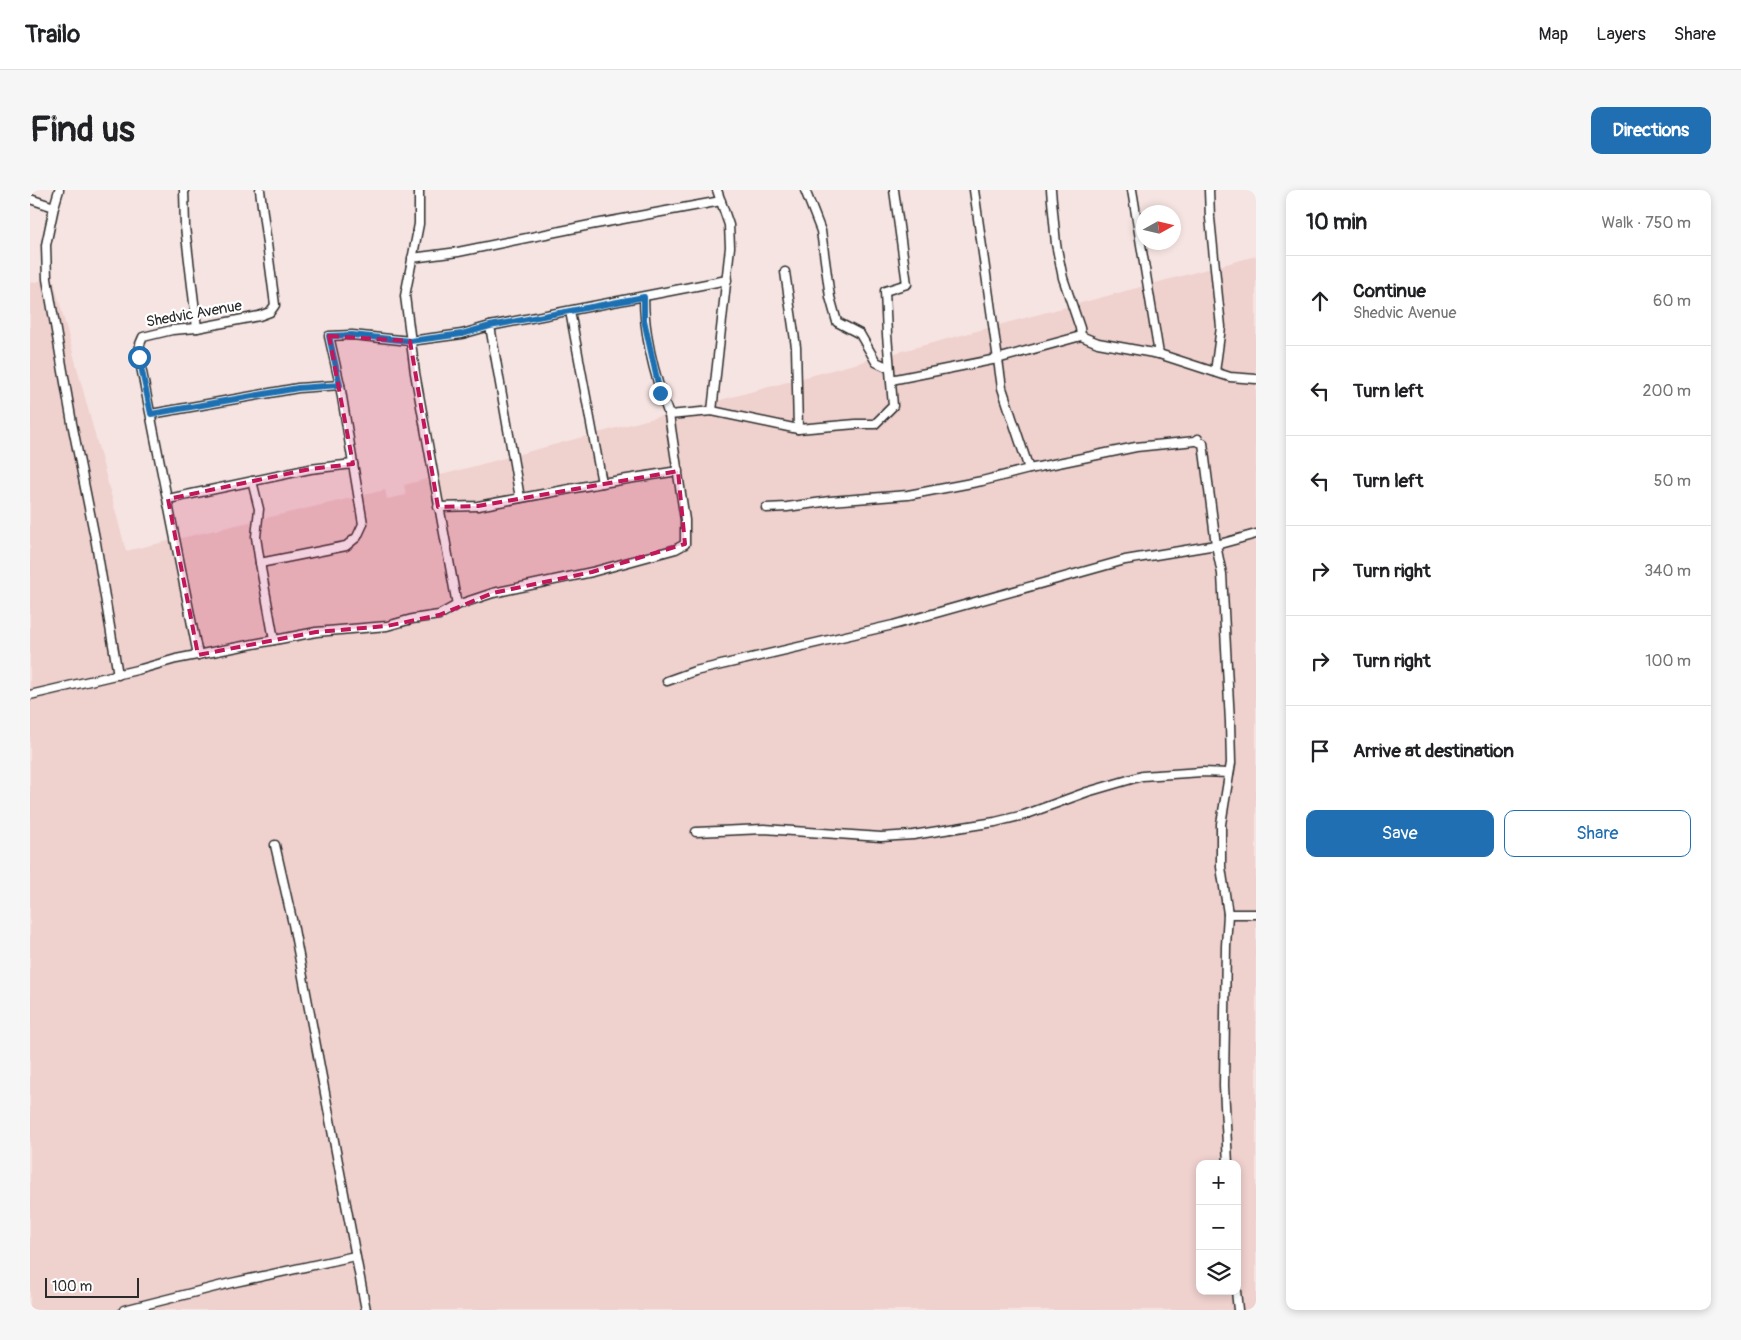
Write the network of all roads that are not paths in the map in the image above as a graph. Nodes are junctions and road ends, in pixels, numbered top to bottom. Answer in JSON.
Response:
{"nodes":[{"id":1,"x":59,"y":190,"type":"edge"},
{"id":2,"x":184,"y":190,"type":"edge"},
{"id":3,"x":260,"y":190,"type":"edge"},
{"id":4,"x":419,"y":190,"type":"edge"},
{"id":5,"x":717,"y":190,"type":"edge"},
{"id":6,"x":804,"y":190,"type":"edge"},
{"id":7,"x":894,"y":190,"type":"edge"},
{"id":8,"x":974,"y":190,"type":"edge"},
{"id":9,"x":1051,"y":190,"type":"edge"},
{"id":10,"x":1132,"y":190,"type":"edge"},
{"id":11,"x":1209,"y":190,"type":"edge"},
{"id":12,"x":30,"y":199,"type":"edge"},
{"id":13,"x":721,"y":201,"type":"junction"},
{"id":14,"x":54,"y":207,"type":"junction"},
{"id":15,"x":412,"y":258,"type":"junction"},
{"id":16,"x":785,"y":272,"type":"dead end"},
{"id":17,"x":727,"y":280,"type":"junction"},
{"id":18,"x":644,"y":297,"type":"junction"},
{"id":19,"x":570,"y":311,"type":"junction"},
{"id":20,"x":490,"y":326,"type":"junction"},
{"id":21,"x":197,"y":328,"type":"junction"},
{"id":22,"x":1081,"y":336,"type":"junction"},
{"id":23,"x":410,"y":341,"type":"junction"},
{"id":24,"x":1159,"y":354,"type":"junction"},
{"id":25,"x":997,"y":359,"type":"junction"},
{"id":26,"x":889,"y":368,"type":"junction"},
{"id":27,"x":1215,"y":372,"type":"junction"},
{"id":28,"x":1256,"y":379,"type":"edge"},
{"id":29,"x":891,"y":380,"type":"junction"},
{"id":30,"x":340,"y":385,"type":"junction"},
{"id":31,"x":712,"y":411,"type":"junction"},
{"id":32,"x":151,"y":414,"type":"junction"},
{"id":33,"x":669,"y":415,"type":"junction"},
{"id":34,"x":798,"y":429,"type":"junction"},
{"id":35,"x":353,"y":464,"type":"junction"},
{"id":36,"x":1029,"y":469,"type":"junction"},
{"id":37,"x":678,"y":471,"type":"junction"},
{"id":38,"x":252,"y":481,"type":"junction"},
{"id":39,"x":602,"y":483,"type":"junction"},
{"id":40,"x":520,"y":498,"type":"junction"},
{"id":41,"x":168,"y":500,"type":"junction"},
{"id":42,"x":438,"y":508,"type":"junction"},
{"id":43,"x":766,"y":508,"type":"dead end"},
{"id":44,"x":1256,"y":534,"type":"edge"},
{"id":45,"x":1216,"y":545,"type":"junction"},
{"id":46,"x":260,"y":563,"type":"junction"},
{"id":47,"x":456,"y":606,"type":"junction"},
{"id":48,"x":274,"y":640,"type":"junction"},
{"id":49,"x":198,"y":655,"type":"junction"},
{"id":50,"x":118,"y":675,"type":"junction"},
{"id":51,"x":668,"y":681,"type":"dead end"},
{"id":52,"x":30,"y":695,"type":"edge"},
{"id":53,"x":1229,"y":774,"type":"junction"},
{"id":54,"x":696,"y":832,"type":"dead end"},
{"id":55,"x":275,"y":845,"type":"dead end"},
{"id":56,"x":1228,"y":914,"type":"junction"},
{"id":57,"x":1256,"y":914,"type":"edge"},
{"id":58,"x":1228,"y":1160,"type":"edge"},
{"id":59,"x":355,"y":1256,"type":"junction"},
{"id":60,"x":1236,"y":1295,"type":"edge"},
{"id":61,"x":124,"y":1310,"type":"edge"},
{"id":62,"x":366,"y":1310,"type":"edge"},
{"id":63,"x":1238,"y":1310,"type":"edge"}],
"edges":[{"from":1,"to":14,"type":"street"},
{"from":2,"to":21,"type":"street"},
{"from":3,"to":21,"type":"street","name":"Shedvic Avenue"},
{"from":4,"to":15,"type":"street"},
{"from":5,"to":13,"type":"street"},
{"from":6,"to":26,"type":"street"},
{"from":7,"to":26,"type":"street"},
{"from":8,"to":25,"type":"street"},
{"from":9,"to":22,"type":"street"},
{"from":10,"to":24,"type":"street"},
{"from":11,"to":27,"type":"street"},
{"from":12,"to":14,"type":"street"},
{"from":13,"to":15,"type":"street"},
{"from":13,"to":17,"type":"street"},
{"from":14,"to":50,"type":"street"},
{"from":15,"to":23,"type":"street"},
{"from":16,"to":34,"type":"street"},
{"from":17,"to":18,"type":"street"},
{"from":17,"to":31,"type":"street"},
{"from":18,"to":19,"type":"street"},
{"from":18,"to":33,"type":"street"},
{"from":19,"to":20,"type":"street"},
{"from":19,"to":39,"type":"street"},
{"from":20,"to":23,"type":"street"},
{"from":20,"to":40,"type":"street"},
{"from":21,"to":32,"type":"street","name":"Shedvic Avenue"},
{"from":22,"to":24,"type":"street"},
{"from":22,"to":25,"type":"street"},
{"from":23,"to":30,"type":"street"},
{"from":23,"to":42,"type":"street"},
{"from":24,"to":27,"type":"street"},
{"from":25,"to":29,"type":"street"},
{"from":25,"to":36,"type":"street"},
{"from":26,"to":29,"type":"street"},
{"from":27,"to":28,"type":"street"},
{"from":29,"to":34,"type":"street"},
{"from":30,"to":32,"type":"street"},
{"from":30,"to":35,"type":"street"},
{"from":31,"to":33,"type":"street"},
{"from":31,"to":34,"type":"street"},
{"from":32,"to":41,"type":"street","name":"Shedvic Avenue"},
{"from":33,"to":37,"type":"street"},
{"from":35,"to":38,"type":"street"},
{"from":35,"to":46,"type":"street"},
{"from":36,"to":43,"type":"street"},
{"from":36,"to":45,"type":"street"},
{"from":37,"to":39,"type":"street"},
{"from":37,"to":47,"type":"street"},
{"from":38,"to":41,"type":"street"},
{"from":38,"to":46,"type":"street"},
{"from":39,"to":40,"type":"street"},
{"from":40,"to":42,"type":"street"},
{"from":41,"to":49,"type":"street","name":"Shedvic Avenue"},
{"from":42,"to":47,"type":"street"},
{"from":44,"to":45,"type":"street"},
{"from":45,"to":51,"type":"street"},
{"from":45,"to":53,"type":"street"},
{"from":46,"to":48,"type":"street"},
{"from":47,"to":48,"type":"street"},
{"from":48,"to":49,"type":"street"},
{"from":49,"to":50,"type":"street"},
{"from":50,"to":52,"type":"street"},
{"from":53,"to":54,"type":"street"},
{"from":53,"to":56,"type":"street"},
{"from":55,"to":59,"type":"street"},
{"from":56,"to":57,"type":"street"},
{"from":56,"to":58,"type":"street"},
{"from":59,"to":61,"type":"street"},
{"from":59,"to":62,"type":"street"},
{"from":60,"to":63,"type":"street"}]}
